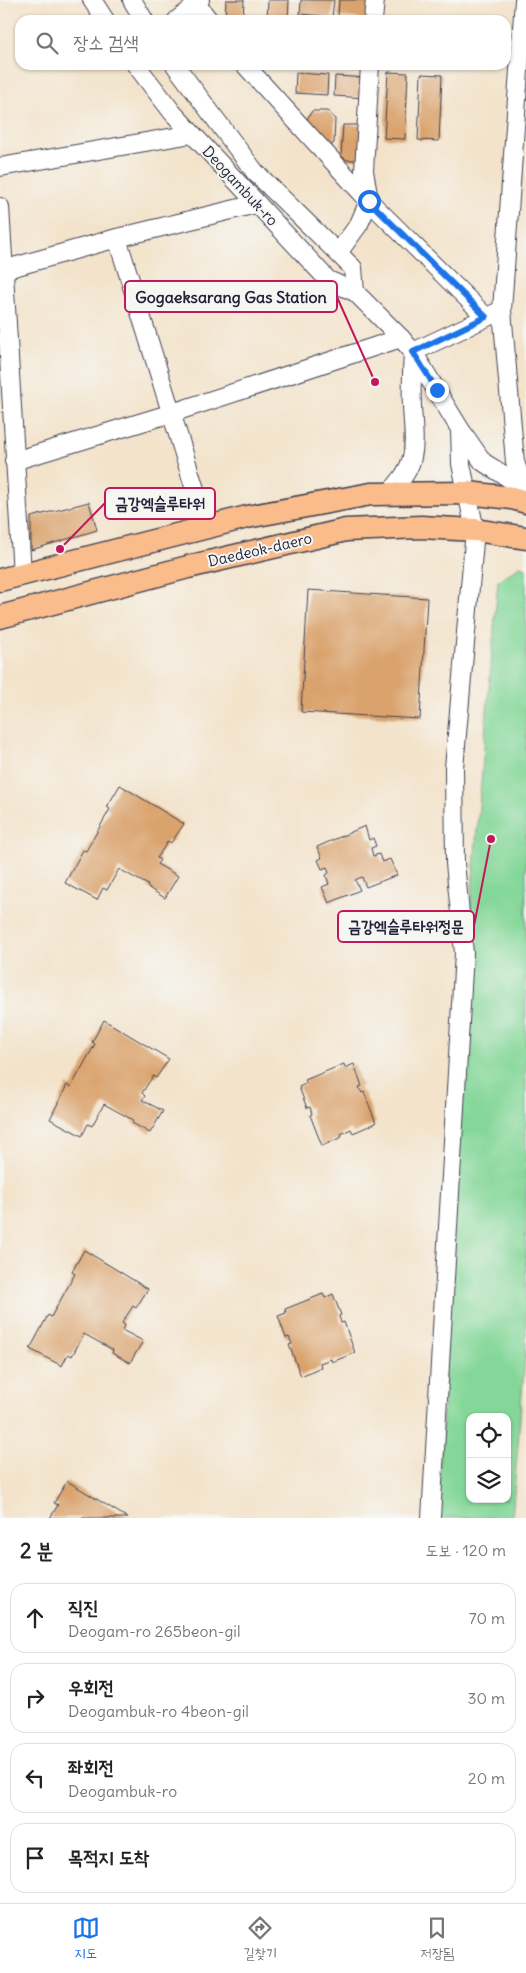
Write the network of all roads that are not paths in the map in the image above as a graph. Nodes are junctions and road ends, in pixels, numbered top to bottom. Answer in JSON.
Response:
{"nodes":[{"id":1,"x":92,"y":0,"type":"edge"},
{"id":2,"x":132,"y":0,"type":"edge"},
{"id":3,"x":375,"y":0,"type":"edge"},
{"id":4,"x":524,"y":0,"type":"edge"},
{"id":5,"x":196,"y":2,"type":"edge"},
{"id":6,"x":102,"y":15,"type":"edge"},
{"id":7,"x":141,"y":15,"type":"edge"},
{"id":8,"x":182,"y":15,"type":"edge"},
{"id":9,"x":205,"y":15,"type":"edge"},
{"id":10,"x":374,"y":15,"type":"edge"},
{"id":11,"x":140,"y":70,"type":"edge"},
{"id":12,"x":179,"y":70,"type":"edge"},
{"id":13,"x":250,"y":70,"type":"edge"},
{"id":14,"x":370,"y":70,"type":"edge"},
{"id":15,"x":192,"y":134,"type":"junction"},
{"id":16,"x":0,"y":167,"type":"edge"},
{"id":17,"x":369,"y":201,"type":"junction"},
{"id":18,"x":256,"y":204,"type":"junction"},
{"id":19,"x":0,"y":207,"type":"edge"},
{"id":20,"x":117,"y":238,"type":"junction"},
{"id":21,"x":338,"y":253,"type":"junction"},
{"id":22,"x":3,"y":270,"type":"junction"},
{"id":23,"x":356,"y":292,"type":"junction"},
{"id":24,"x":494,"y":313,"type":"junction"},
{"id":25,"x":407,"y":345,"type":"junction"},
{"id":26,"x":172,"y":413,"type":"junction"},
{"id":27,"x":460,"y":429,"type":"junction"},
{"id":28,"x":14,"y":461,"type":"junction"},
{"id":29,"x":468,"y":493,"type":"junction"},
{"id":30,"x":525,"y":493,"type":"edge"},
{"id":31,"x":388,"y":494,"type":"junction"},
{"id":32,"x":207,"y":528,"type":"junction"},
{"id":33,"x":475,"y":530,"type":"junction"},
{"id":34,"x":526,"y":538,"type":"edge"},
{"id":35,"x":22,"y":574,"type":"junction"},
{"id":36,"x":0,"y":580,"type":"edge"},
{"id":37,"x":0,"y":617,"type":"edge"},
{"id":38,"x":431,"y":1518,"type":"edge"}],
"edges":[{"from":1,"to":6,"type":"street"},
{"from":2,"to":7,"type":"street"},
{"from":3,"to":10,"type":"street"},
{"from":4,"to":24,"type":"street"},
{"from":5,"to":8,"type":"street"},
{"from":5,"to":9,"type":"street"},
{"from":11,"to":15,"type":"street","name":"Deogambuk-ro"},
{"from":12,"to":21,"type":"street","name":"Deogambuk-ro"},
{"from":13,"to":17,"type":"street"},
{"from":14,"to":17,"type":"street"},
{"from":15,"to":16,"type":"street"},
{"from":15,"to":18,"type":"street","name":"Deogambuk-ro"},
{"from":17,"to":21,"type":"street"},
{"from":17,"to":24,"type":"street"},
{"from":18,"to":20,"type":"street"},
{"from":18,"to":23,"type":"street","name":"Deogambuk-ro"},
{"from":19,"to":22,"type":"street"},
{"from":20,"to":22,"type":"street"},
{"from":20,"to":26,"type":"street"},
{"from":21,"to":23,"type":"street","name":"Deogambuk-ro"},
{"from":22,"to":28,"type":"street"},
{"from":23,"to":25,"type":"street","name":"Deogambuk-ro"},
{"from":24,"to":25,"type":"street"},
{"from":24,"to":30,"type":"street"},
{"from":25,"to":26,"type":"street"},
{"from":25,"to":27,"type":"street","name":"Deogambuk-ro"},
{"from":25,"to":31,"type":"street"},
{"from":26,"to":28,"type":"street"},
{"from":26,"to":32,"type":"street"},
{"from":27,"to":29,"type":"street","name":"Deogambuk-ro"},
{"from":27,"to":30,"type":"street"},
{"from":28,"to":35,"type":"street"},
{"from":29,"to":30,"type":"main road"},
{"from":29,"to":31,"type":"main road"},
{"from":29,"to":33,"type":"street","name":"Deogambuk-ro"},
{"from":31,"to":32,"type":"main road"},
{"from":32,"to":35,"type":"main road"},
{"from":33,"to":34,"type":"main road","name":"Daedeok-daero"},
{"from":33,"to":37,"type":"main road","name":"Daedeok-daero"},
{"from":33,"to":38,"type":"street","name":"Deogambuk-ro"},
{"from":35,"to":36,"type":"main road"}]}
